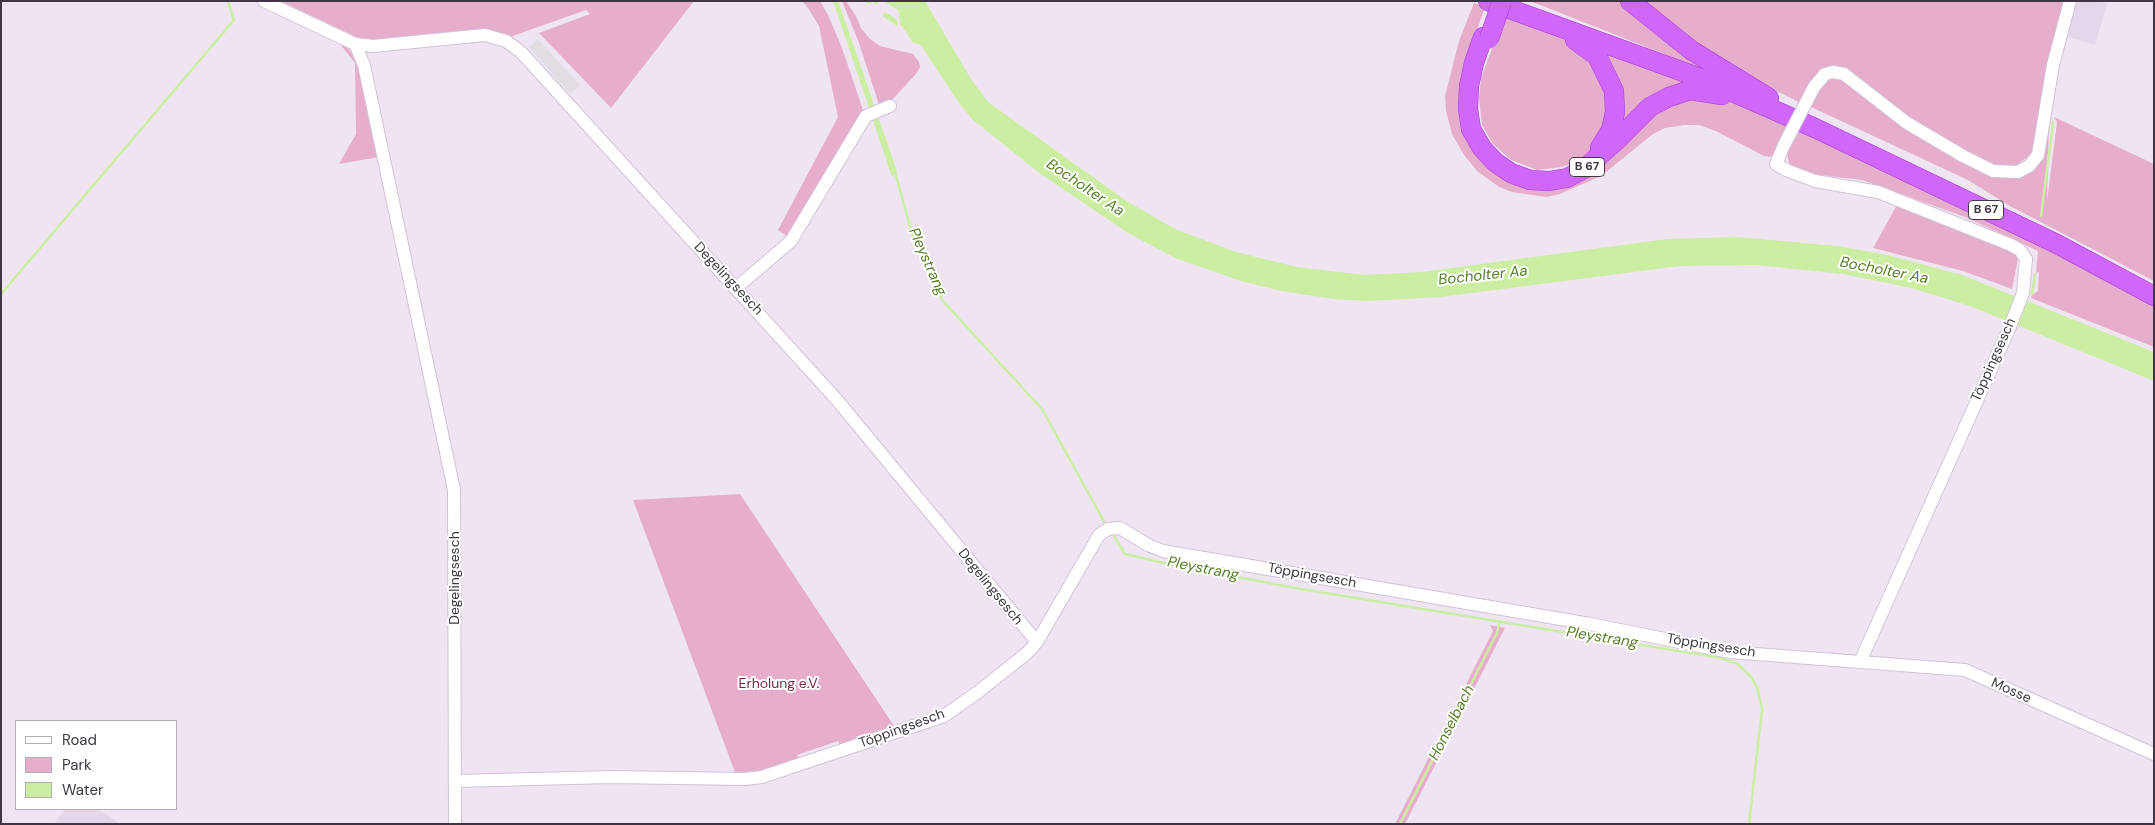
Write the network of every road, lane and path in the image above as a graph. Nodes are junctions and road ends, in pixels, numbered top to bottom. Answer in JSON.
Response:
{"nodes":[{"id":1,"x":264,"y":1,"type":"edge"},
{"id":2,"x":1488,"y":1,"type":"edge"},
{"id":3,"x":1630,"y":1,"type":"edge"},
{"id":4,"x":2070,"y":1,"type":"edge"},
{"id":5,"x":1505,"y":3,"type":"edge"},
{"id":6,"x":1486,"y":38,"type":"junction"},
{"id":7,"x":355,"y":44,"type":"junction"},
{"id":8,"x":885,"y":108,"type":"dead end"},
{"id":9,"x":1790,"y":110,"type":"junction"},
{"id":10,"x":1815,"y":128,"type":"junction"},
{"id":11,"x":736,"y":288,"type":"junction"},
{"id":12,"x":2154,"y":288,"type":"edge"},
{"id":13,"x":2154,"y":296,"type":"edge"},
{"id":14,"x":1037,"y":642,"type":"junction"},
{"id":15,"x":1860,"y":662,"type":"junction"},
{"id":16,"x":2154,"y":754,"type":"edge"},
{"id":17,"x":456,"y":782,"type":"junction"},
{"id":18,"x":455,"y":824,"type":"edge"}],
"edges":[{"from":1,"to":7,"type":"street","name":"Degelingsesch"},
{"from":2,"to":5,"type":"highway","number":"B 67"},
{"from":3,"to":9,"type":"highway","number":"B 67"},
{"from":4,"to":15,"type":"street","name":"Töppingsesch","bridge":true},
{"from":5,"to":6,"type":"highway","number":"B 67"},
{"from":5,"to":6,"type":"highway","number":"B 67"},
{"from":5,"to":9,"type":"highway","number":"B 67"},
{"from":5,"to":10,"type":"highway","number":"B 67"},
{"from":6,"to":10,"type":"highway","number":"B 67"},
{"from":7,"to":11,"type":"street","name":"Degelingsesch"},
{"from":7,"to":17,"type":"street","name":"Degelingsesch"},
{"from":8,"to":11,"type":"street"},
{"from":9,"to":12,"type":"highway","number":"B 67"},
{"from":10,"to":13,"type":"highway","number":"B 67"},
{"from":11,"to":14,"type":"street","name":"Degelingsesch"},
{"from":14,"to":15,"type":"street","name":"Töppingsesch"},
{"from":14,"to":17,"type":"street","name":"Töppingsesch"},
{"from":15,"to":16,"type":"street","name":"Mosse"},
{"from":17,"to":18,"type":"street","name":"Degelingsesch"}]}
